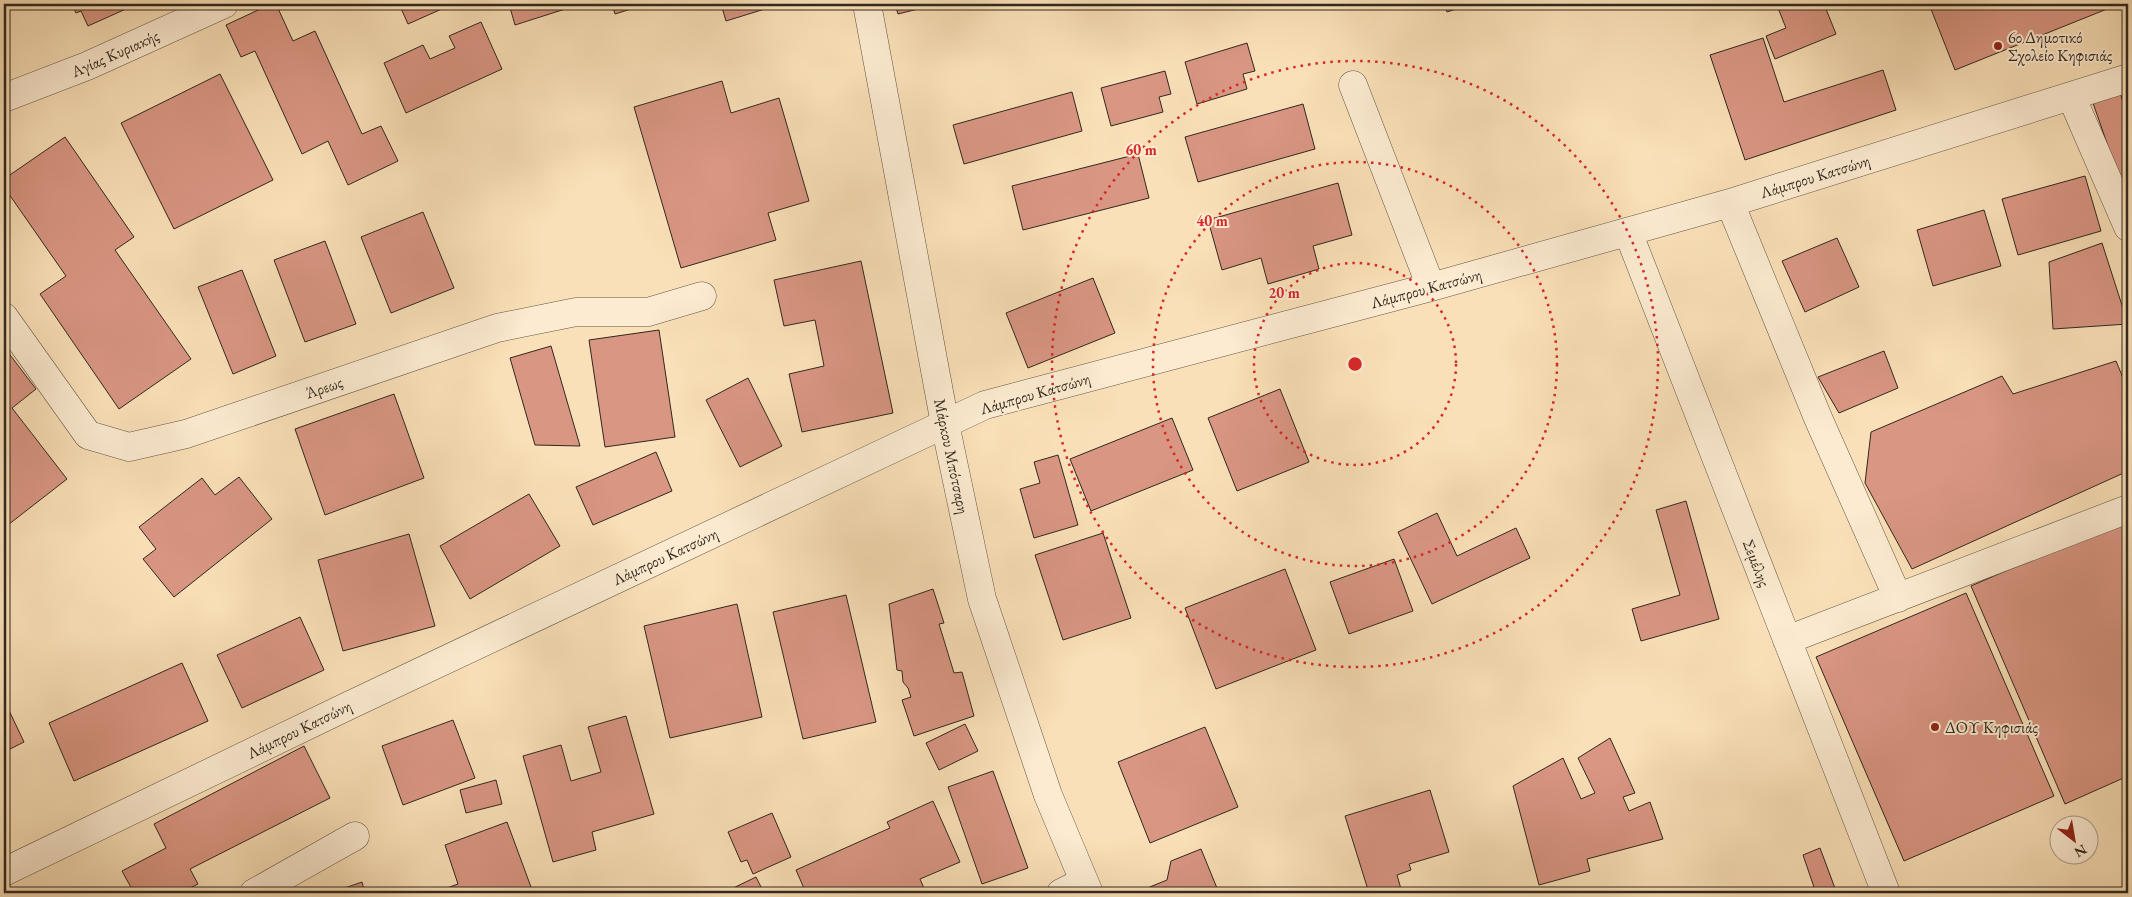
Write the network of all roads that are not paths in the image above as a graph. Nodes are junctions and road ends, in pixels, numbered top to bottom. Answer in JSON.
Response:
{"nodes":[{"id":1,"x":224,"y":4,"type":"edge"},
{"id":2,"x":867,"y":4,"type":"edge"},
{"id":3,"x":2128,"y":78,"type":"edge"},
{"id":4,"x":1353,"y":85,"type":"dead end"},
{"id":5,"x":4,"y":98,"type":"edge"},
{"id":6,"x":2072,"y":98,"type":"junction"},
{"id":7,"x":1730,"y":203,"type":"junction"},
{"id":8,"x":2128,"y":227,"type":"edge"},
{"id":9,"x":1628,"y":232,"type":"junction"},
{"id":10,"x":1431,"y":287,"type":"junction"},
{"id":11,"x":702,"y":296,"type":"dead end"},
{"id":12,"x":4,"y":317,"type":"edge"},
{"id":13,"x":944,"y":424,"type":"junction"},
{"id":14,"x":2128,"y":509,"type":"edge"},
{"id":15,"x":1898,"y":598,"type":"junction"},
{"id":16,"x":1787,"y":640,"type":"junction"},
{"id":17,"x":355,"y":836,"type":"dead end"},
{"id":18,"x":4,"y":872,"type":"edge"},
{"id":19,"x":1078,"y":889,"type":"edge"},
{"id":20,"x":254,"y":893,"type":"edge"},
{"id":21,"x":1886,"y":893,"type":"edge"}],
"edges":[{"from":1,"to":5,"type":"street","name":"Αγίας Κυριακής"},
{"from":2,"to":13,"type":"street","name":"Μάρκου Μπότσαρη"},
{"from":3,"to":6,"type":"street","name":"Λάμπρου Κατσώνη"},
{"from":4,"to":10,"type":"street"},
{"from":6,"to":7,"type":"street","name":"Λάμπρου Κατσώνη"},
{"from":6,"to":8,"type":"street"},
{"from":7,"to":9,"type":"street","name":"Λάμπρου Κατσώνη"},
{"from":7,"to":15,"type":"street"},
{"from":9,"to":10,"type":"street","name":"Λάμπρου Κατσώνη"},
{"from":9,"to":16,"type":"street","name":"Σεμέλης"},
{"from":10,"to":13,"type":"street","name":"Λάμπρου Κατσώνη"},
{"from":11,"to":12,"type":"street","name":"Άρεως"},
{"from":13,"to":18,"type":"street","name":"Λάμπρου Κατσώνη"},
{"from":13,"to":19,"type":"street","name":"Μάρκου Μπότσαρη"},
{"from":14,"to":15,"type":"street"},
{"from":15,"to":16,"type":"street"},
{"from":16,"to":21,"type":"street","name":"Σεμέλης"},
{"from":17,"to":20,"type":"street"}]}
